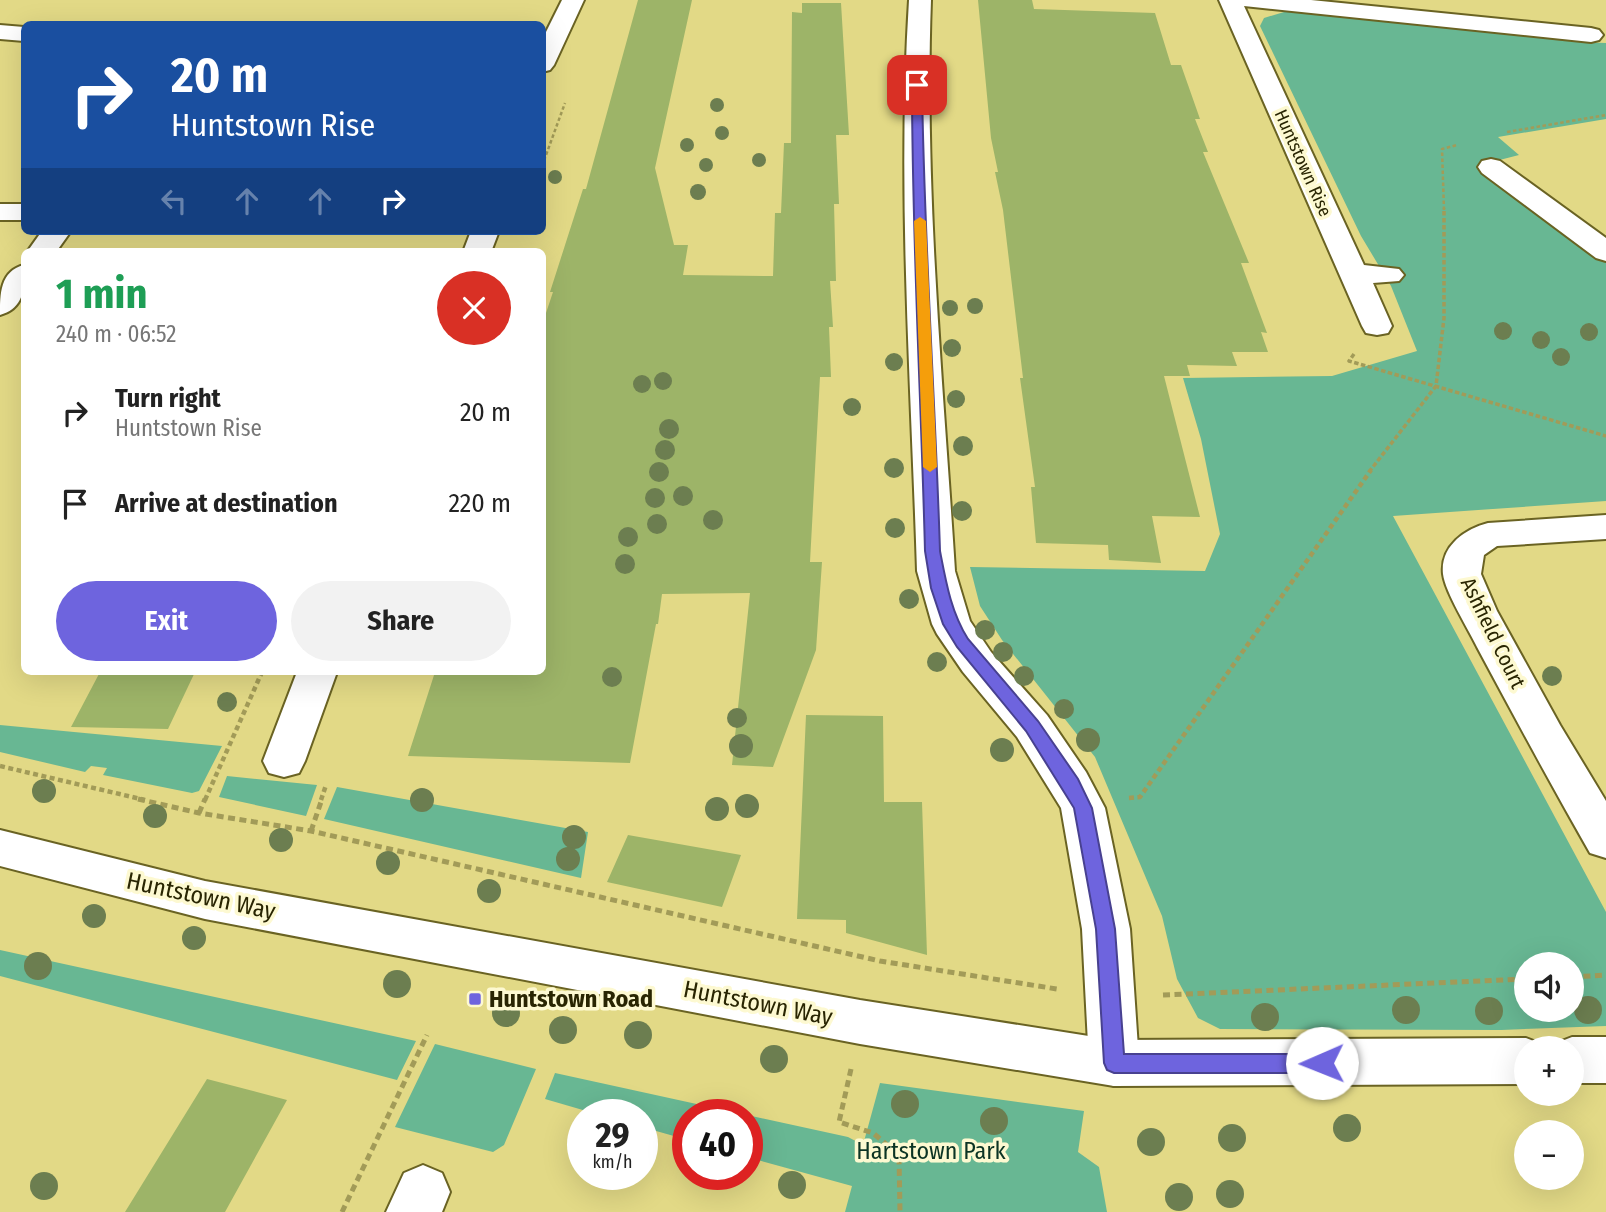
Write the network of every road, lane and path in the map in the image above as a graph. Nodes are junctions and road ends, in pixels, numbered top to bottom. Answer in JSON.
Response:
{"nodes":[{"id":1,"x":573,"y":0,"type":"edge"},
{"id":2,"x":920,"y":0,"type":"edge"},
{"id":3,"x":1230,"y":0,"type":"edge"},
{"id":4,"x":1245,"y":0,"type":"edge"},
{"id":5,"x":0,"y":32,"type":"edge"},
{"id":6,"x":21,"y":34,"type":"edge"},
{"id":7,"x":1591,"y":35,"type":"dead end"},
{"id":8,"x":546,"y":57,"type":"edge"},
{"id":9,"x":565,"y":103,"type":"dead end"},
{"id":10,"x":1606,"y":115,"type":"edge"},
{"id":11,"x":1492,"y":134,"type":"junction"},
{"id":12,"x":546,"y":155,"type":"edge"},
{"id":13,"x":1491,"y":167,"type":"joint"},
{"id":14,"x":0,"y":212,"type":"edge"},
{"id":15,"x":21,"y":212,"type":"edge"},
{"id":16,"x":1606,"y":252,"type":"edge"},
{"id":17,"x":1353,"y":274,"type":"junction"},
{"id":18,"x":1389,"y":275,"type":"dead end"},
{"id":19,"x":21,"y":278,"type":"edge"},
{"id":20,"x":0,"y":306,"type":"edge"},
{"id":21,"x":1377,"y":326,"type":"joint"},
{"id":22,"x":1436,"y":386,"type":"junction"},
{"id":23,"x":1606,"y":436,"type":"edge"},
{"id":24,"x":1606,"y":527,"type":"edge"},
{"id":25,"x":261,"y":675,"type":"edge"},
{"id":26,"x":316,"y":675,"type":"edge"},
{"id":27,"x":284,"y":761,"type":"dead end"},
{"id":28,"x":0,"y":766,"type":"edge"},
{"id":29,"x":1083,"y":808,"type":"junction"},
{"id":30,"x":199,"y":813,"type":"junction"},
{"id":31,"x":1606,"y":840,"type":"edge"},
{"id":32,"x":0,"y":848,"type":"edge"},
{"id":33,"x":880,"y":961,"type":"junction"},
{"id":34,"x":1606,"y":975,"type":"edge"},
{"id":35,"x":1584,"y":976,"type":"edge"},
{"id":36,"x":1514,"y":980,"type":"edge"},
{"id":37,"x":1112,"y":998,"type":"junction"},
{"id":38,"x":860,"y":1022,"type":"junction"},
{"id":39,"x":427,"y":1035,"type":"dead end"},
{"id":40,"x":1584,"y":1060,"type":"edge"},
{"id":41,"x":1606,"y":1060,"type":"edge"},
{"id":42,"x":1514,"y":1061,"type":"edge"},
{"id":43,"x":1114,"y":1063,"type":"junction"},
{"id":44,"x":342,"y":1212,"type":"edge"},
{"id":45,"x":900,"y":1212,"type":"edge"}],
"edges":[{"from":1,"to":8,"type":"street"},
{"from":2,"to":29,"type":"street"},
{"from":3,"to":17,"type":"street","name":"Huntstown Rise"},
{"from":4,"to":7,"type":"street"},
{"from":5,"to":6,"type":"street"},
{"from":9,"to":12,"type":"path"},
{"from":10,"to":11,"type":"path"},
{"from":11,"to":13,"type":"path"},
{"from":11,"to":22,"type":"path"},
{"from":13,"to":16,"type":"street"},
{"from":14,"to":15,"type":"street"},
{"from":17,"to":18,"type":"street"},
{"from":17,"to":21,"type":"street","name":"Huntstown Rise"},
{"from":19,"to":20,"type":"street"},
{"from":21,"to":22,"type":"path"},
{"from":22,"to":23,"type":"path"},
{"from":22,"to":29,"type":"path"},
{"from":24,"to":31,"type":"street","name":"Ashfield Court"},
{"from":25,"to":30,"type":"path"},
{"from":26,"to":27,"type":"street"},
{"from":28,"to":30,"type":"path"},
{"from":29,"to":37,"type":"street"},
{"from":30,"to":33,"type":"path"},
{"from":32,"to":38,"type":"street","name":"Huntstown Way"},
{"from":33,"to":37,"type":"path"},
{"from":33,"to":38,"type":"path"},
{"from":34,"to":35,"type":"path"},
{"from":36,"to":37,"type":"path"},
{"from":37,"to":43,"type":"street"},
{"from":38,"to":43,"type":"street","name":"Huntstown Way"},
{"from":38,"to":45,"type":"path"},
{"from":39,"to":44,"type":"path"},
{"from":40,"to":41,"type":"street"},
{"from":42,"to":43,"type":"street","name":"Huntstown Way"}]}
